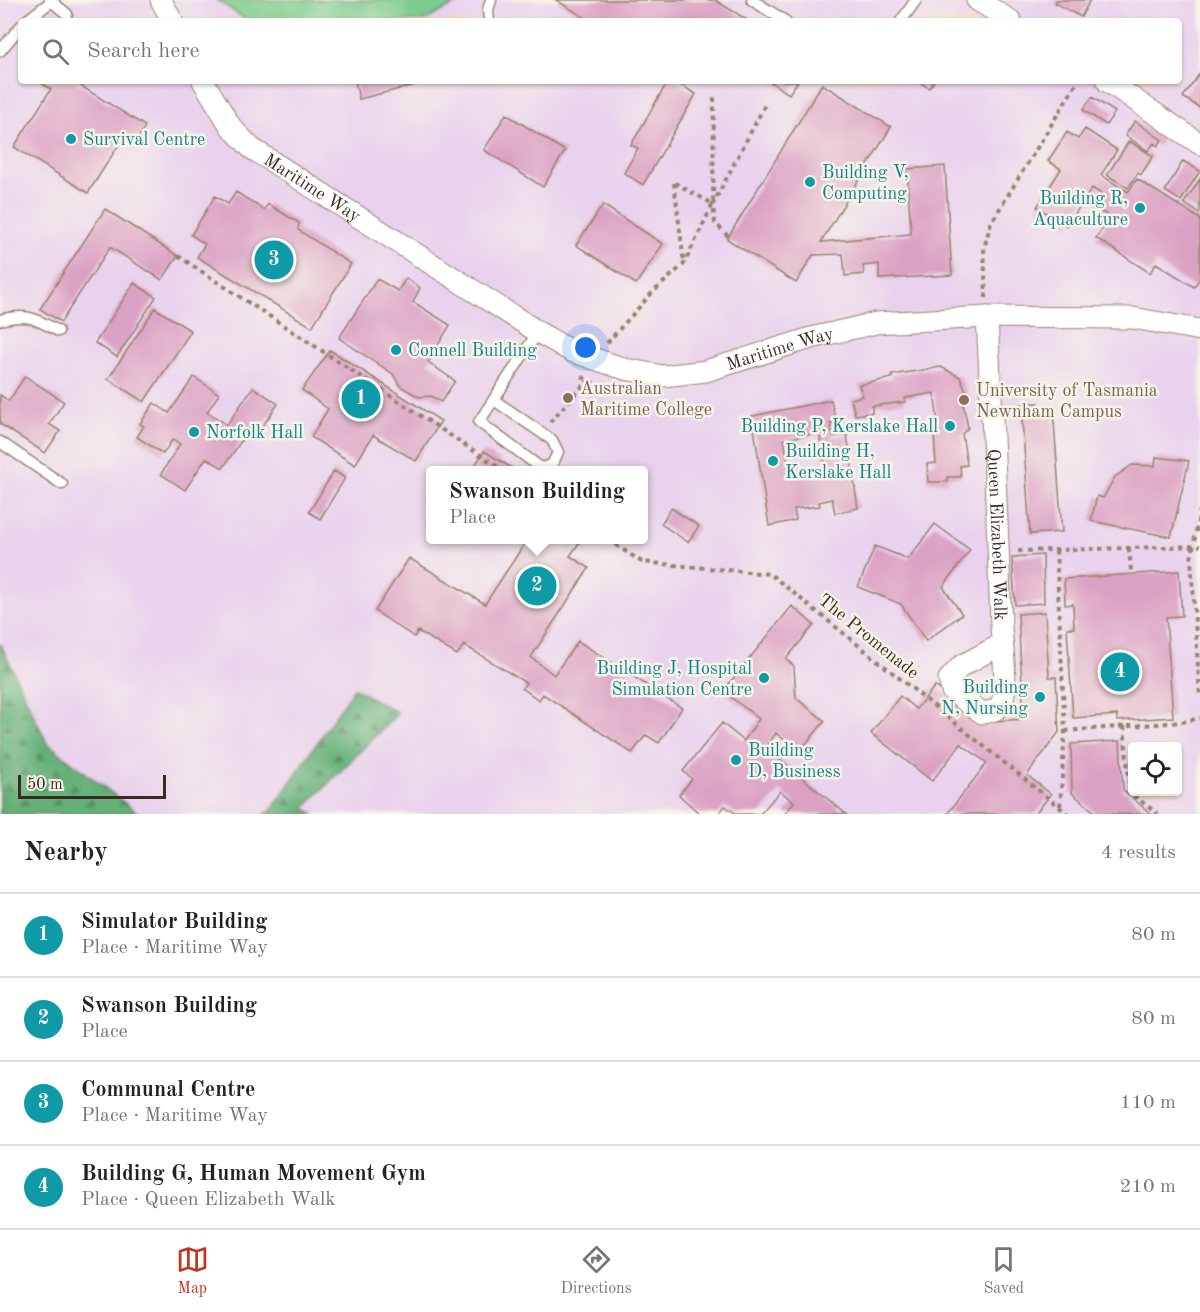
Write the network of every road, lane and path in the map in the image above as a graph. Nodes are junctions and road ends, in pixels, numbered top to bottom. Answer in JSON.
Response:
{"nodes":[{"id":1,"x":161,"y":0,"type":"edge"},
{"id":2,"x":491,"y":0,"type":"edge"},
{"id":3,"x":752,"y":0,"type":"edge"},
{"id":4,"x":916,"y":0,"type":"edge"},
{"id":5,"x":977,"y":0,"type":"edge"},
{"id":6,"x":51,"y":1,"type":"edge"},
{"id":7,"x":67,"y":14,"type":"dead end"},
{"id":8,"x":30,"y":18,"type":"edge"},
{"id":9,"x":170,"y":18,"type":"edge"},
{"id":10,"x":489,"y":18,"type":"edge"},
{"id":11,"x":780,"y":18,"type":"edge"},
{"id":12,"x":904,"y":18,"type":"edge"},
{"id":13,"x":1006,"y":18,"type":"edge"},
{"id":14,"x":18,"y":30,"type":"edge"},
{"id":15,"x":0,"y":51,"type":"edge"},
{"id":16,"x":205,"y":84,"type":"edge"},
{"id":17,"x":1076,"y":84,"type":"edge"},
{"id":18,"x":1111,"y":84,"type":"edge"},
{"id":19,"x":714,"y":97,"type":"dead end"},
{"id":20,"x":766,"y":103,"type":"dead end"},
{"id":21,"x":1200,"y":144,"type":"edge"},
{"id":22,"x":713,"y":204,"type":"junction"},
{"id":23,"x":728,"y":236,"type":"dead end"},
{"id":24,"x":178,"y":256,"type":"dead end"},
{"id":25,"x":684,"y":264,"type":"junction"},
{"id":26,"x":987,"y":317,"type":"junction"},
{"id":27,"x":0,"y":320,"type":"edge"},
{"id":28,"x":1200,"y":330,"type":"edge"},
{"id":29,"x":58,"y":331,"type":"dead end"},
{"id":30,"x":538,"y":332,"type":"junction"},
{"id":31,"x":601,"y":350,"type":"dead end"},
{"id":32,"x":587,"y":381,"type":"dead end"},
{"id":33,"x":494,"y":400,"type":"junction"},
{"id":34,"x":545,"y":427,"type":"dead end"},
{"id":35,"x":0,"y":442,"type":"edge"},
{"id":36,"x":495,"y":466,"type":"edge"},
{"id":37,"x":538,"y":466,"type":"edge"},
{"id":38,"x":548,"y":466,"type":"edge"},
{"id":39,"x":62,"y":484,"type":"dead end"},
{"id":40,"x":1200,"y":510,"type":"edge"},
{"id":41,"x":614,"y":544,"type":"edge"},
{"id":42,"x":1200,"y":546,"type":"edge"},
{"id":43,"x":1191,"y":547,"type":"junction"},
{"id":44,"x":1129,"y":548,"type":"junction"},
{"id":45,"x":1056,"y":550,"type":"junction"},
{"id":46,"x":999,"y":552,"type":"junction"},
{"id":47,"x":1131,"y":571,"type":"dead end"},
{"id":48,"x":1002,"y":644,"type":"dead end"},
{"id":49,"x":1200,"y":697,"type":"edge"},
{"id":50,"x":1200,"y":718,"type":"edge"},
{"id":51,"x":1124,"y":726,"type":"junction"},
{"id":52,"x":1065,"y":731,"type":"junction"},
{"id":53,"x":1060,"y":807,"type":"junction"},
{"id":54,"x":1068,"y":814,"type":"edge"},
{"id":55,"x":1158,"y":814,"type":"edge"}],
"edges":[{"from":1,"to":9,"type":"street"},
{"from":2,"to":10,"type":"lane"},
{"from":3,"to":11,"type":"lane"},
{"from":4,"to":12,"type":"lane"},
{"from":5,"to":13,"type":"street"},
{"from":6,"to":7,"type":"lane"},
{"from":6,"to":8,"type":"lane"},
{"from":14,"to":15,"type":"lane"},
{"from":16,"to":30,"type":"street","name":"Maritime Way"},
{"from":17,"to":26,"type":"path"},
{"from":18,"to":21,"type":"street"},
{"from":19,"to":22,"type":"path"},
{"from":20,"to":22,"type":"path"},
{"from":22,"to":23,"type":"path"},
{"from":22,"to":25,"type":"path"},
{"from":22,"to":25,"type":"path"},
{"from":24,"to":36,"type":"path"},
{"from":25,"to":31,"type":"path"},
{"from":26,"to":28,"type":"street","name":"Maritime Way"},
{"from":26,"to":30,"type":"street","name":"Maritime Way"},
{"from":26,"to":46,"type":"street","name":"Queen Elizabeth Walk"},
{"from":27,"to":29,"type":"lane"},
{"from":30,"to":33,"type":"lane"},
{"from":32,"to":34,"type":"path"},
{"from":33,"to":37,"type":"lane"},
{"from":33,"to":38,"type":"lane"},
{"from":35,"to":39,"type":"lane"},
{"from":40,"to":43,"type":"path"},
{"from":41,"to":53,"type":"path","name":"The Promenade"},
{"from":42,"to":43,"type":"path"},
{"from":43,"to":44,"type":"path"},
{"from":43,"to":49,"type":"path"},
{"from":44,"to":45,"type":"path"},
{"from":44,"to":47,"type":"path"},
{"from":45,"to":46,"type":"path"},
{"from":45,"to":52,"type":"path"},
{"from":46,"to":48,"type":"street","name":"Queen Elizabeth Walk"},
{"from":50,"to":51,"type":"path"},
{"from":51,"to":52,"type":"path"},
{"from":51,"to":55,"type":"path"},
{"from":52,"to":53,"type":"path"},
{"from":53,"to":54,"type":"path","name":"The Promenade"}]}
